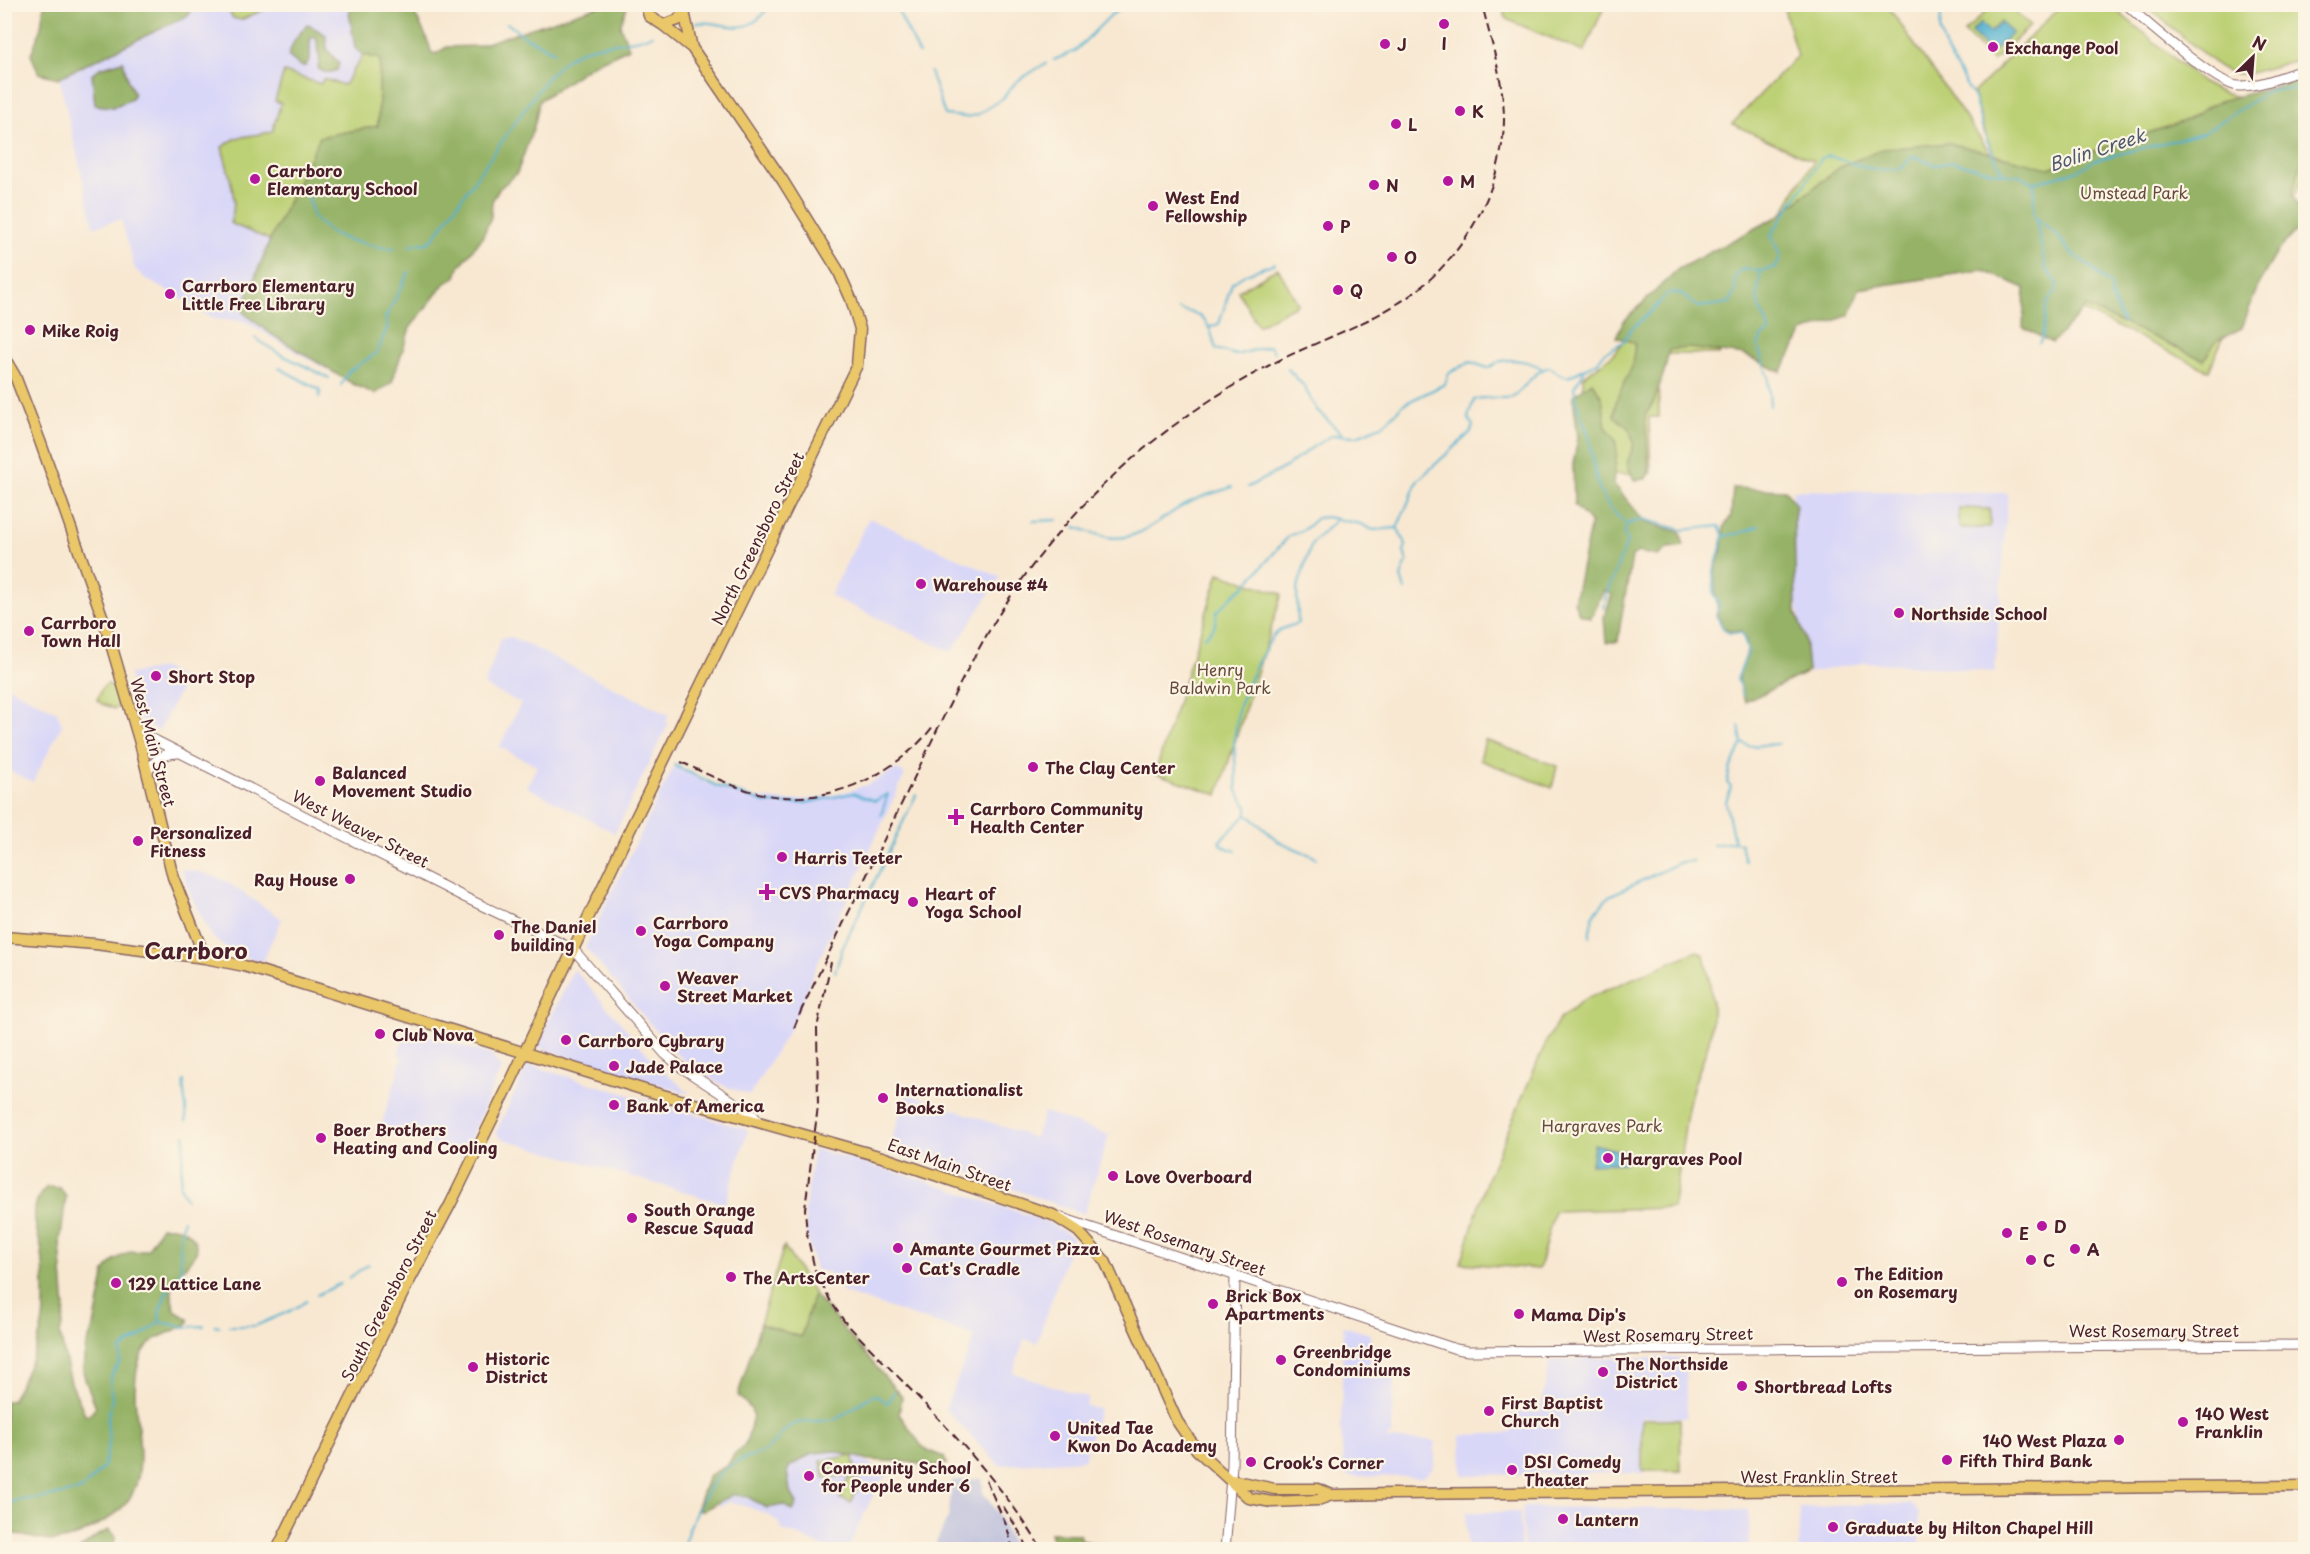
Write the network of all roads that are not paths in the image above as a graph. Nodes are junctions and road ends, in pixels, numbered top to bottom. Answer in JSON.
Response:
{"nodes":[{"id":1,"x":646,"y":4,"type":"edge"},
{"id":2,"x":2126,"y":4,"type":"edge"},
{"id":3,"x":686,"y":7,"type":"edge"},
{"id":4,"x":663,"y":25,"type":"junction"},
{"id":5,"x":692,"y":48,"type":"junction"},
{"id":6,"x":2306,"y":69,"type":"edge"},
{"id":7,"x":4,"y":357,"type":"edge"},
{"id":8,"x":136,"y":731,"type":"junction"},
{"id":9,"x":179,"y":753,"type":"junction"},
{"id":10,"x":147,"y":773,"type":"junction"},
{"id":11,"x":4,"y":937,"type":"edge"},
{"id":12,"x":573,"y":949,"type":"junction"},
{"id":13,"x":205,"y":958,"type":"junction"},
{"id":14,"x":524,"y":1053,"type":"junction"},
{"id":15,"x":758,"y":1120,"type":"junction"},
{"id":16,"x":1053,"y":1215,"type":"junction"},
{"id":17,"x":1235,"y":1275,"type":"junction"},
{"id":18,"x":2306,"y":1345,"type":"edge"},
{"id":19,"x":1231,"y":1480,"type":"junction"},
{"id":20,"x":2306,"y":1486,"type":"edge"},
{"id":21,"x":277,"y":1550,"type":"edge"},
{"id":22,"x":1225,"y":1550,"type":"edge"}],
"edges":[{"from":1,"to":4,"type":"main road","name":"North Greensboro Street"},
{"from":2,"to":6,"type":"street"},
{"from":3,"to":4,"type":"main road"},
{"from":3,"to":5,"type":"main road","name":"North Greensboro Street"},
{"from":4,"to":5,"type":"main road","name":"North Greensboro Street"},
{"from":5,"to":12,"type":"main road","name":"North Greensboro Street"},
{"from":7,"to":8,"type":"main road","name":"West Main Street"},
{"from":8,"to":9,"type":"street","name":"West Weaver Street"},
{"from":8,"to":10,"type":"main road","name":"West Main Street"},
{"from":9,"to":10,"type":"street"},
{"from":9,"to":12,"type":"street","name":"West Weaver Street"},
{"from":10,"to":13,"type":"main road","name":"West Main Street"},
{"from":11,"to":13,"type":"main road"},
{"from":12,"to":14,"type":"main road","name":"North Greensboro Street"},
{"from":12,"to":15,"type":"street"},
{"from":13,"to":14,"type":"main road"},
{"from":14,"to":15,"type":"main road","name":"East Main Street"},
{"from":14,"to":21,"type":"main road","name":"South Greensboro Street"},
{"from":15,"to":16,"type":"main road","name":"East Main Street"},
{"from":16,"to":17,"type":"street","name":"West Rosemary Street"},
{"from":16,"to":19,"type":"main road","name":"East Main Street"},
{"from":17,"to":18,"type":"street","name":"West Rosemary Street"},
{"from":17,"to":19,"type":"street"},
{"from":19,"to":20,"type":"main road","name":"West Franklin Street"},
{"from":19,"to":22,"type":"street"}]}
